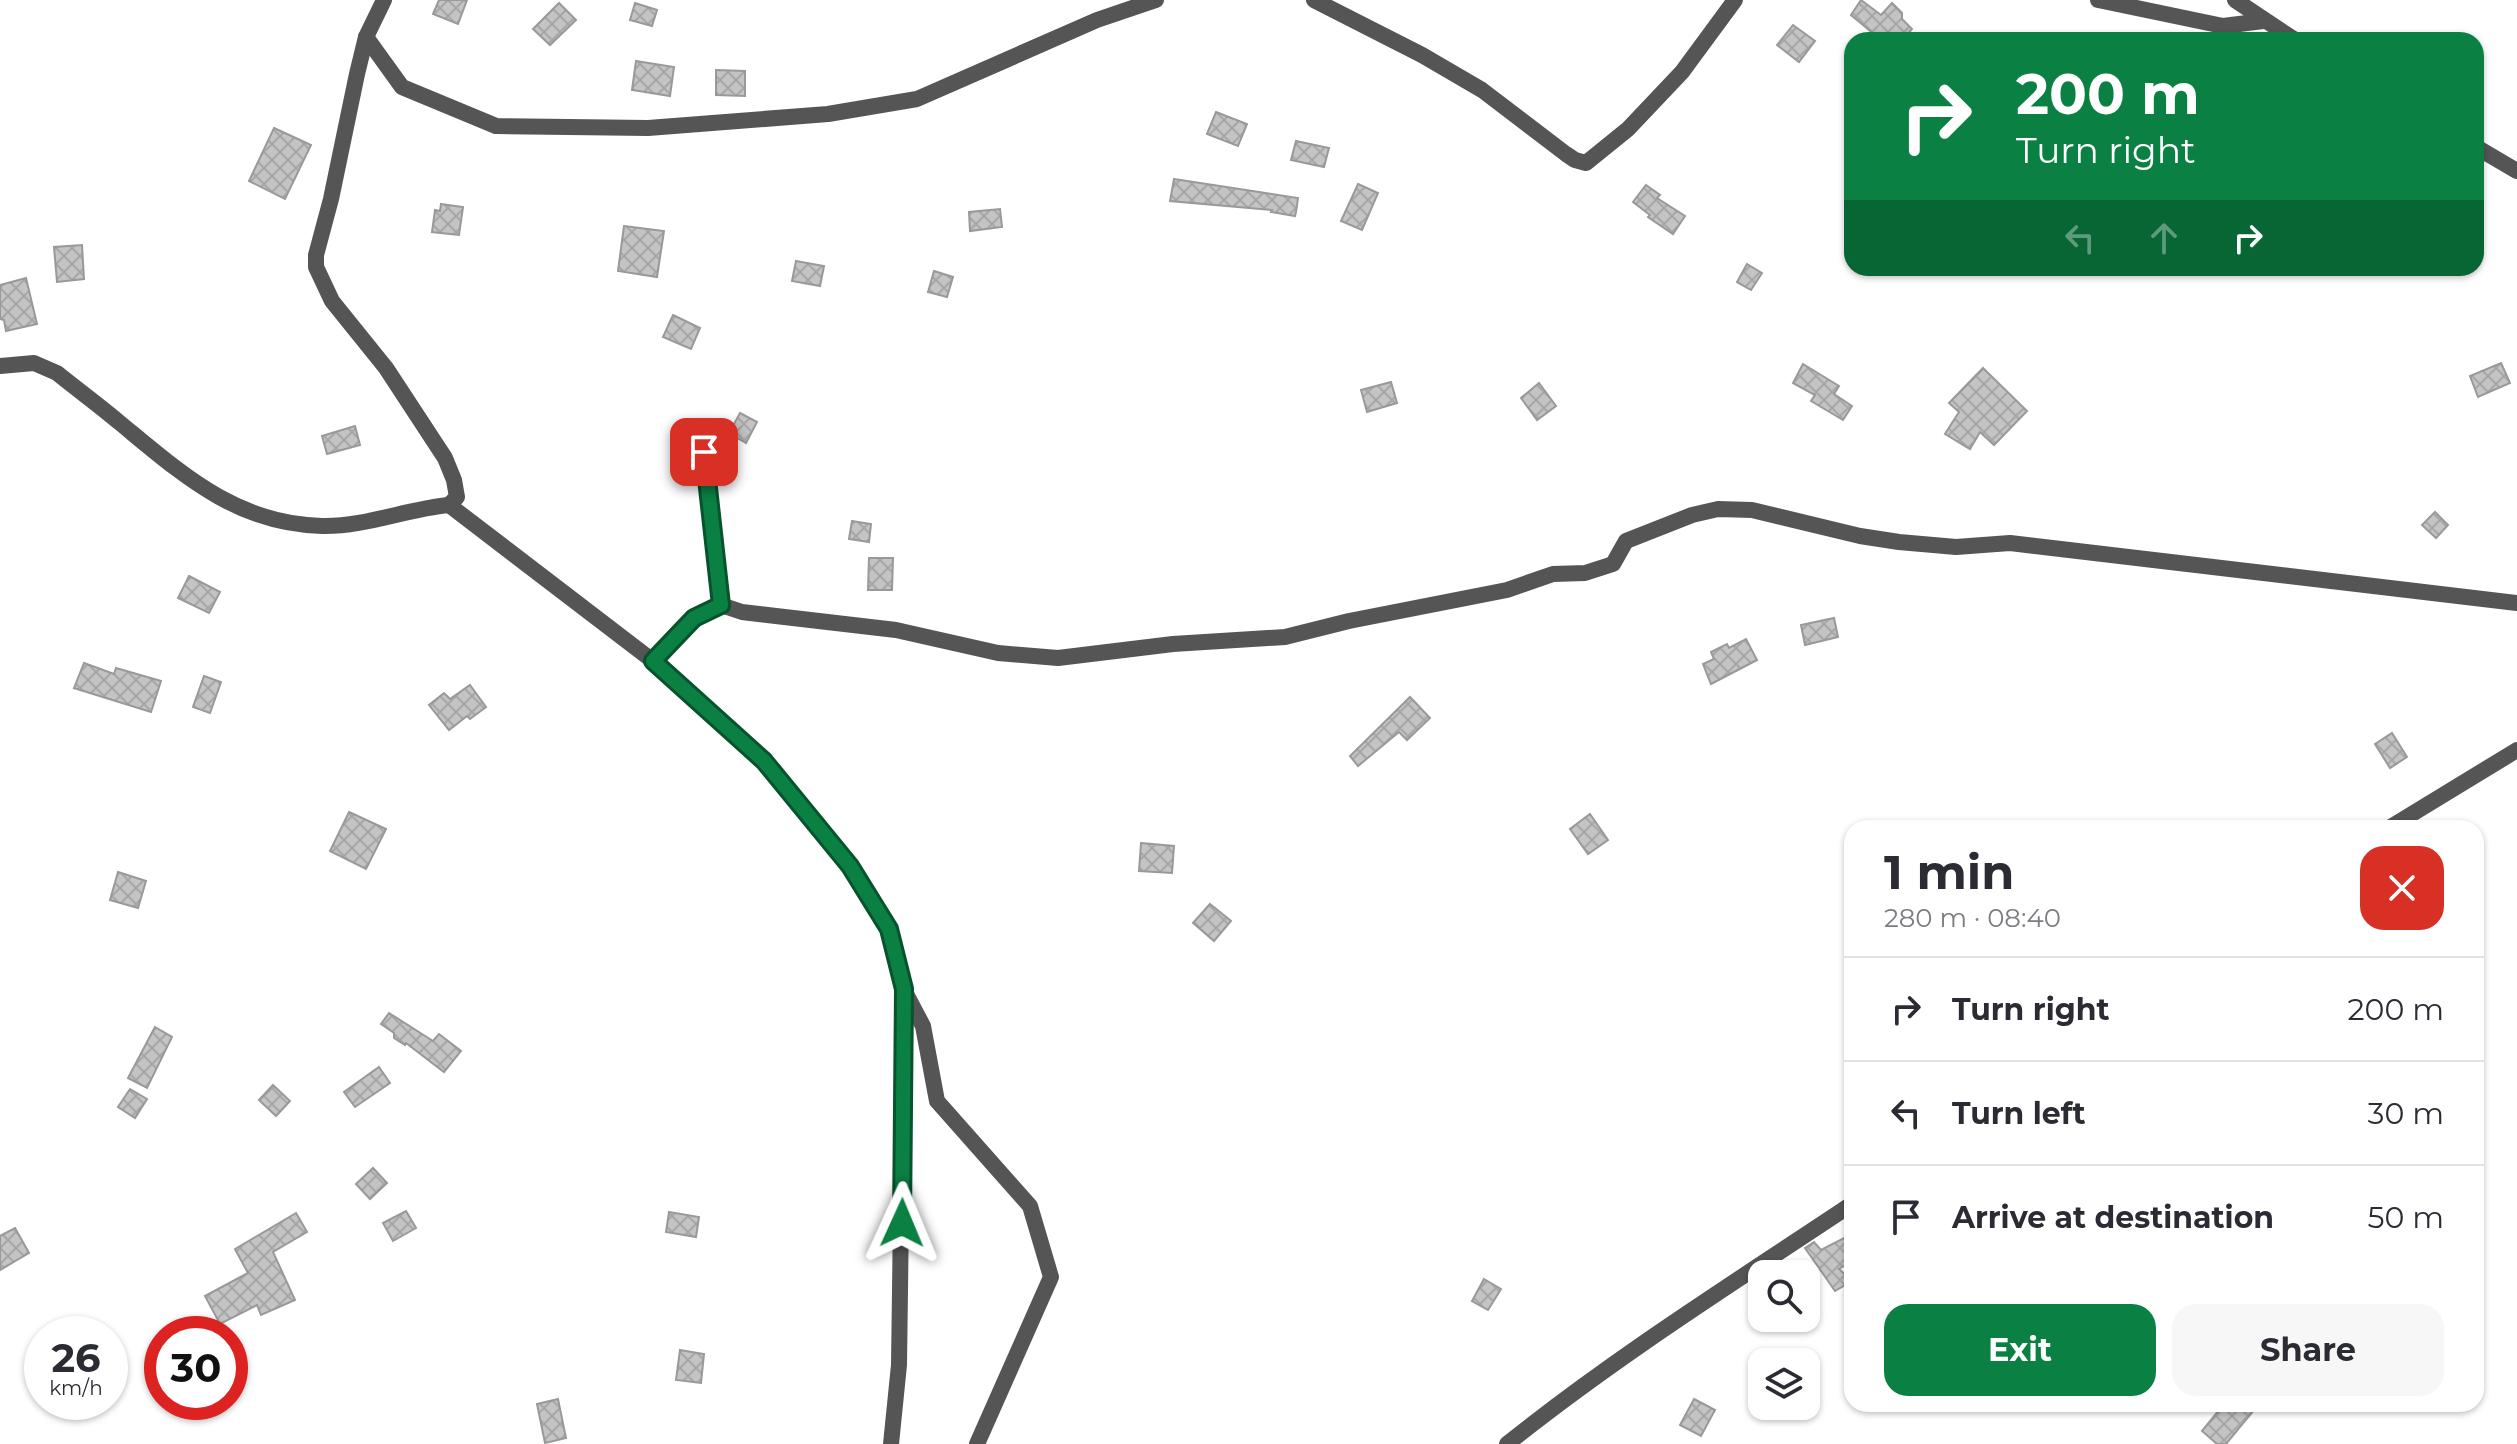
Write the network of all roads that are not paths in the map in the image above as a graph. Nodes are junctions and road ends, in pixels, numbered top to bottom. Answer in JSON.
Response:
{"nodes":[{"id":1,"x":384,"y":0,"type":"edge"},
{"id":2,"x":1156,"y":0,"type":"edge"},
{"id":3,"x":1314,"y":0,"type":"edge"},
{"id":4,"x":1735,"y":0,"type":"edge"},
{"id":5,"x":2098,"y":0,"type":"edge"},
{"id":6,"x":2235,"y":0,"type":"edge"},
{"id":7,"x":2263,"y":21,"type":"junction"},
{"id":8,"x":2282,"y":32,"type":"edge"},
{"id":9,"x":366,"y":37,"type":"junction"},
{"id":10,"x":2484,"y":152,"type":"edge"},
{"id":11,"x":2517,"y":171,"type":"edge"},
{"id":12,"x":0,"y":366,"type":"edge"},
{"id":13,"x":704,"y":452,"type":"dead end"},
{"id":14,"x":449,"y":505,"type":"junction"},
{"id":15,"x":2517,"y":603,"type":"edge"},
{"id":16,"x":721,"y":605,"type":"junction"},
{"id":17,"x":653,"y":661,"type":"junction"},
{"id":18,"x":2517,"y":750,"type":"edge"},
{"id":19,"x":2402,"y":820,"type":"edge"},
{"id":20,"x":904,"y":989,"type":"junction"},
{"id":21,"x":1844,"y":1209,"type":"edge"},
{"id":22,"x":891,"y":1444,"type":"edge"},
{"id":23,"x":977,"y":1444,"type":"edge"},
{"id":24,"x":1507,"y":1444,"type":"edge"}],
"edges":[{"from":1,"to":9,"type":"street"},
{"from":2,"to":9,"type":"street"},
{"from":3,"to":4,"type":"street"},
{"from":5,"to":7,"type":"street"},
{"from":6,"to":7,"type":"street"},
{"from":7,"to":8,"type":"street"},
{"from":9,"to":14,"type":"street"},
{"from":10,"to":11,"type":"street"},
{"from":12,"to":14,"type":"street"},
{"from":13,"to":16,"type":"street"},
{"from":14,"to":17,"type":"street"},
{"from":15,"to":16,"type":"street"},
{"from":16,"to":17,"type":"street"},
{"from":17,"to":20,"type":"street"},
{"from":18,"to":19,"type":"street"},
{"from":20,"to":22,"type":"street"},
{"from":20,"to":23,"type":"street"},
{"from":21,"to":24,"type":"street"}]}
